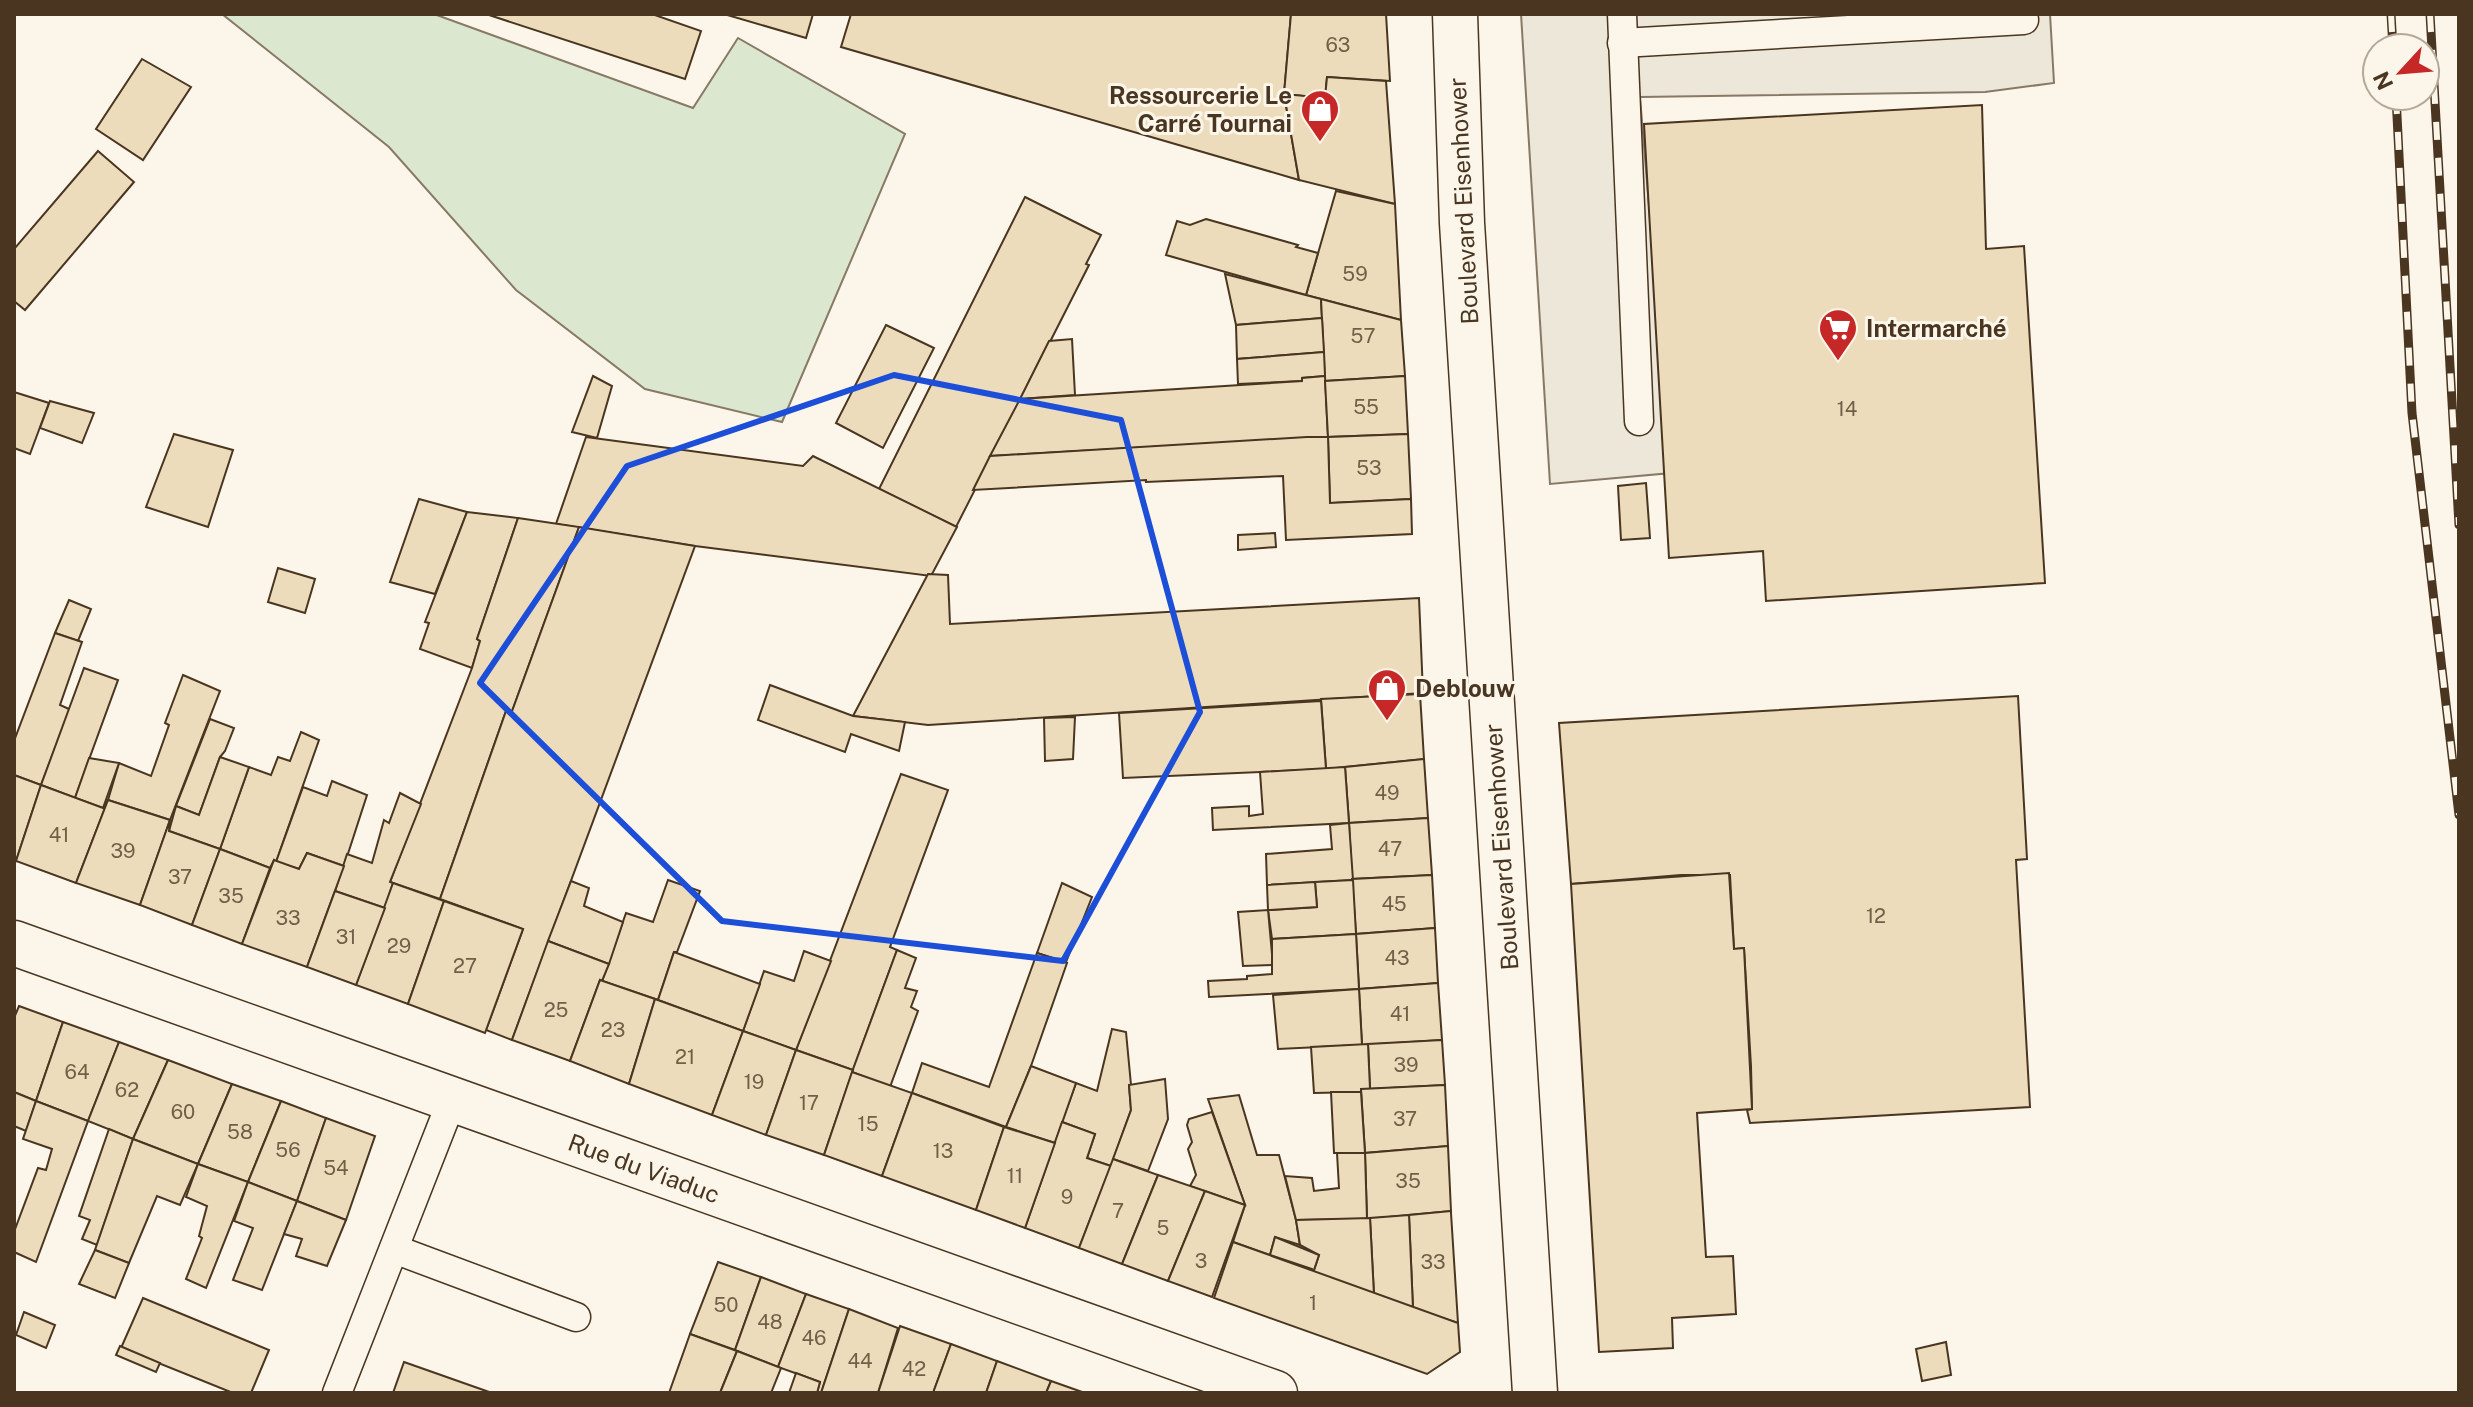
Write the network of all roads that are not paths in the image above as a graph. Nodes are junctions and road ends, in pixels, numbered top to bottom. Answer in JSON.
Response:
{"nodes":[{"id":1,"x":1455,"y":14,"type":"edge"},
{"id":2,"x":1622,"y":14,"type":"edge"},
{"id":3,"x":2023,"y":14,"type":"edge"},
{"id":4,"x":1622,"y":43,"type":"junction"},
{"id":5,"x":1639,"y":421,"type":"dead end"},
{"id":6,"x":14,"y":943,"type":"edge"},
{"id":7,"x":452,"y":1100,"type":"junction"},
{"id":8,"x":394,"y":1249,"type":"junction"},
{"id":9,"x":576,"y":1317,"type":"dead end"},
{"id":10,"x":337,"y":1393,"type":"edge"},
{"id":11,"x":1275,"y":1393,"type":"edge"},
{"id":12,"x":1535,"y":1393,"type":"edge"}],
"edges":[{"from":1,"to":12,"type":"street","name":"Boulevard Eisenhower"},
{"from":2,"to":4,"type":"lane"},
{"from":3,"to":4,"type":"lane"},
{"from":4,"to":5,"type":"lane"},
{"from":6,"to":7,"type":"street","name":"Rue du Viaduc"},
{"from":7,"to":8,"type":"lane"},
{"from":7,"to":11,"type":"street","name":"Rue du Viaduc"},
{"from":8,"to":9,"type":"lane"},
{"from":8,"to":10,"type":"lane"}]}
